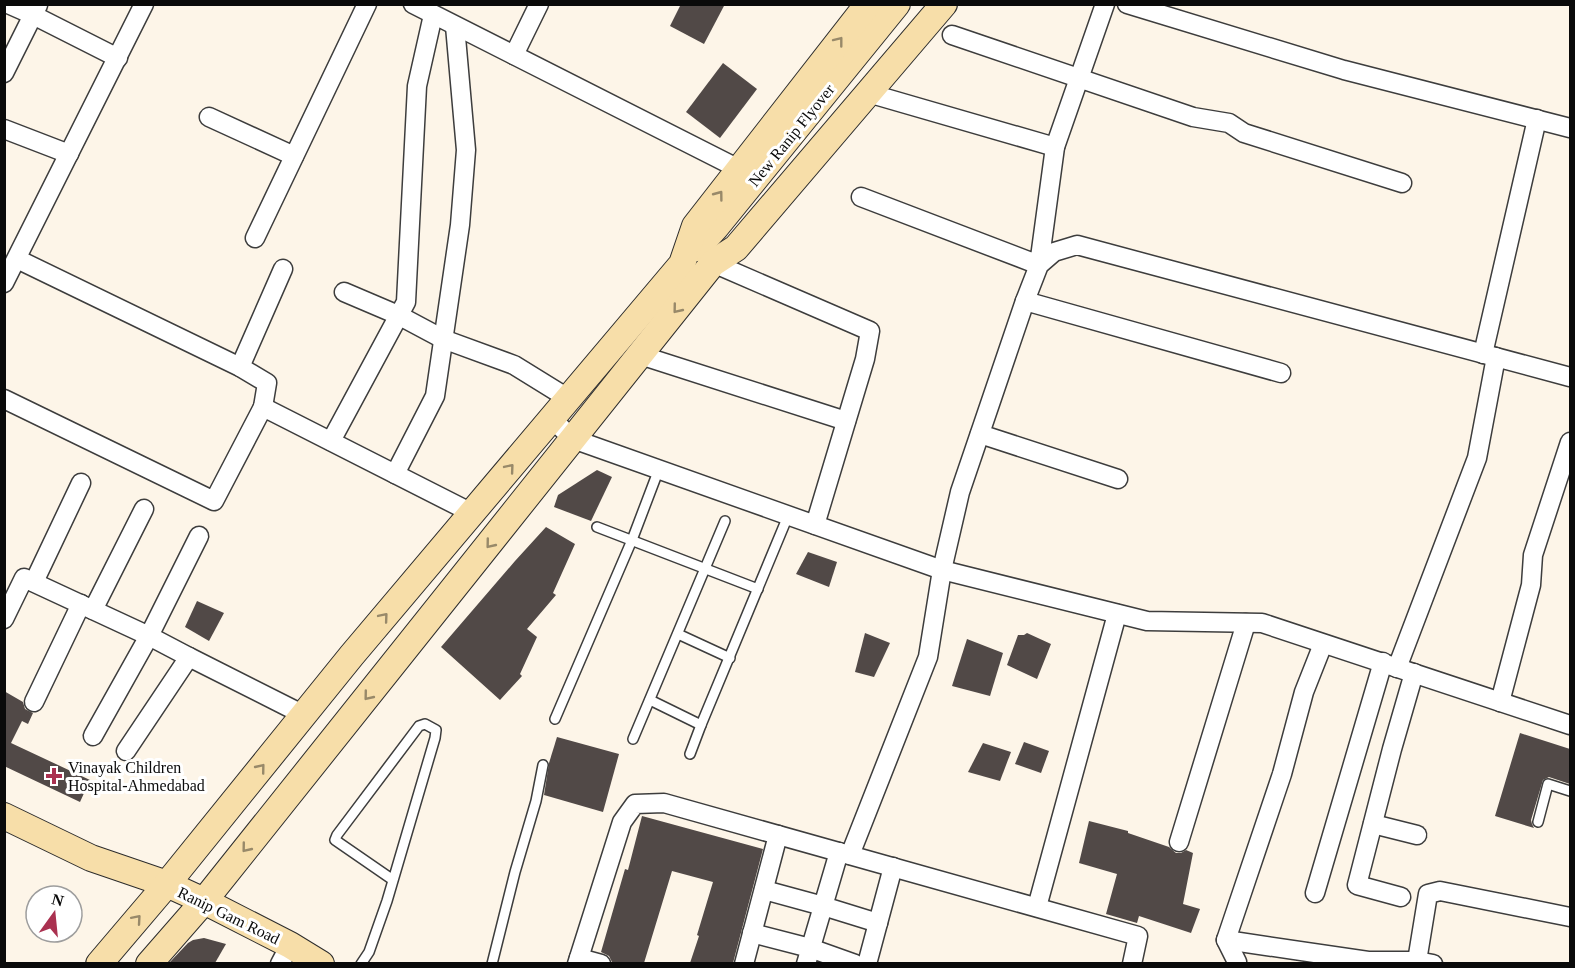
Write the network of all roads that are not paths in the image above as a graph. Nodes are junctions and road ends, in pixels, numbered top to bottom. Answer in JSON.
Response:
{"nodes":[{"id":1,"x":8,"y":4,"type":"edge"},
{"id":2,"x":144,"y":4,"type":"edge"},
{"id":3,"x":367,"y":4,"type":"edge"},
{"id":4,"x":413,"y":4,"type":"edge"},
{"id":5,"x":539,"y":4,"type":"edge"},
{"id":6,"x":868,"y":4,"type":"edge"},
{"id":7,"x":897,"y":4,"type":"edge"},
{"id":8,"x":923,"y":4,"type":"edge"},
{"id":9,"x":944,"y":4,"type":"edge"},
{"id":10,"x":1105,"y":4,"type":"edge"},
{"id":11,"x":1127,"y":4,"type":"edge"},
{"id":12,"x":36,"y":10,"type":"edge"},
{"id":13,"x":433,"y":15,"type":"junction"},
{"id":14,"x":455,"y":26,"type":"junction"},
{"id":15,"x":952,"y":35,"type":"dead end"},
{"id":16,"x":514,"y":55,"type":"junction"},
{"id":17,"x":118,"y":58,"type":"junction"},
{"id":18,"x":4,"y":73,"type":"edge"},
{"id":19,"x":1079,"y":78,"type":"junction"},
{"id":20,"x":868,"y":93,"type":"junction"},
{"id":21,"x":209,"y":117,"type":"dead end"},
{"id":22,"x":1537,"y":120,"type":"junction"},
{"id":23,"x":1570,"y":128,"type":"edge"},
{"id":24,"x":4,"y":129,"type":"edge"},
{"id":25,"x":1055,"y":147,"type":"junction"},
{"id":26,"x":69,"y":154,"type":"junction"},
{"id":27,"x":294,"y":156,"type":"junction"},
{"id":28,"x":739,"y":169,"type":"junction"},
{"id":29,"x":1402,"y":183,"type":"dead end"},
{"id":30,"x":861,"y":197,"type":"dead end"},
{"id":31,"x":725,"y":233,"type":"junction"},
{"id":32,"x":255,"y":238,"type":"dead end"},
{"id":33,"x":17,"y":259,"type":"junction"},
{"id":34,"x":713,"y":263,"type":"junction"},
{"id":35,"x":682,"y":264,"type":"junction"},
{"id":36,"x":1039,"y":265,"type":"junction"},
{"id":37,"x":283,"y":269,"type":"dead end"},
{"id":38,"x":4,"y":283,"type":"edge"},
{"id":39,"x":344,"y":292,"type":"dead end"},
{"id":40,"x":1025,"y":301,"type":"junction"},
{"id":41,"x":398,"y":315,"type":"junction"},
{"id":42,"x":443,"y":339,"type":"junction"},
{"id":43,"x":640,"y":355,"type":"junction"},
{"id":44,"x":1489,"y":355,"type":"junction"},
{"id":45,"x":240,"y":367,"type":"junction"},
{"id":46,"x":1281,"y":373,"type":"dead end"},
{"id":47,"x":1570,"y":377,"type":"edge"},
{"id":48,"x":4,"y":399,"type":"edge"},
{"id":49,"x":569,"y":399,"type":"junction"},
{"id":50,"x":263,"y":407,"type":"junction"},
{"id":51,"x":552,"y":419,"type":"junction"},
{"id":52,"x":846,"y":421,"type":"junction"},
{"id":53,"x":980,"y":434,"type":"junction"},
{"id":54,"x":573,"y":439,"type":"junction"},
{"id":55,"x":331,"y":441,"type":"junction"},
{"id":56,"x":1570,"y":442,"type":"edge"},
{"id":57,"x":659,"y":469,"type":"junction"},
{"id":58,"x":394,"y":474,"type":"junction"},
{"id":59,"x":1118,"y":479,"type":"dead end"},
{"id":60,"x":81,"y":483,"type":"dead end"},
{"id":61,"x":144,"y":509,"type":"dead end"},
{"id":62,"x":472,"y":513,"type":"junction"},
{"id":63,"x":788,"y":516,"type":"junction"},
{"id":64,"x":725,"y":520,"type":"dead end"},
{"id":65,"x":815,"y":525,"type":"junction"},
{"id":66,"x":597,"y":527,"type":"dead end"},
{"id":67,"x":199,"y":536,"type":"dead end"},
{"id":68,"x":632,"y":540,"type":"junction"},
{"id":69,"x":706,"y":568,"type":"junction"},
{"id":70,"x":942,"y":570,"type":"junction"},
{"id":71,"x":34,"y":582,"type":"junction"},
{"id":72,"x":758,"y":589,"type":"junction"},
{"id":73,"x":87,"y":607,"type":"junction"},
{"id":74,"x":1117,"y":614,"type":"junction"},
{"id":75,"x":4,"y":619,"type":"edge"},
{"id":76,"x":1246,"y":623,"type":"junction"},
{"id":77,"x":678,"y":634,"type":"junction"},
{"id":78,"x":149,"y":636,"type":"junction"},
{"id":79,"x":1323,"y":644,"type":"junction"},
{"id":80,"x":189,"y":657,"type":"junction"},
{"id":81,"x":730,"y":658,"type":"junction"},
{"id":82,"x":1398,"y":668,"type":"junction"},
{"id":83,"x":650,"y":700,"type":"junction"},
{"id":84,"x":34,"y":702,"type":"dead end"},
{"id":85,"x":1500,"y":702,"type":"junction"},
{"id":86,"x":304,"y":715,"type":"junction"},
{"id":87,"x":555,"y":719,"type":"dead end"},
{"id":88,"x":701,"y":725,"type":"junction"},
{"id":89,"x":1570,"y":725,"type":"edge"},
{"id":90,"x":93,"y":736,"type":"dead end"},
{"id":91,"x":633,"y":739,"type":"dead end"},
{"id":92,"x":126,"y":751,"type":"dead end"},
{"id":93,"x":690,"y":754,"type":"dead end"},
{"id":94,"x":543,"y":765,"type":"dead end"},
{"id":95,"x":1570,"y":791,"type":"edge"},
{"id":96,"x":4,"y":816,"type":"edge"},
{"id":97,"x":1538,"y":822,"type":"dead end"},
{"id":98,"x":1373,"y":824,"type":"junction"},
{"id":99,"x":778,"y":835,"type":"junction"},
{"id":100,"x":1417,"y":835,"type":"dead end"},
{"id":101,"x":1179,"y":842,"type":"dead end"},
{"id":102,"x":844,"y":853,"type":"junction"},
{"id":103,"x":893,"y":867,"type":"junction"},
{"id":104,"x":393,"y":880,"type":"junction"},
{"id":105,"x":167,"y":884,"type":"junction"},
{"id":106,"x":764,"y":890,"type":"junction"},
{"id":107,"x":1315,"y":893,"type":"dead end"},
{"id":108,"x":1401,"y":897,"type":"dead end"},
{"id":109,"x":204,"y":901,"type":"junction"},
{"id":110,"x":823,"y":906,"type":"junction"},
{"id":111,"x":1037,"y":907,"type":"junction"},
{"id":112,"x":1570,"y":917,"type":"edge"},
{"id":113,"x":878,"y":923,"type":"junction"},
{"id":114,"x":752,"y":933,"type":"junction"},
{"id":115,"x":1226,"y":940,"type":"junction"},
{"id":116,"x":285,"y":954,"type":"edge"},
{"id":117,"x":808,"y":956,"type":"edge"},
{"id":118,"x":578,"y":961,"type":"edge"},
{"id":119,"x":1425,"y":962,"type":"edge"},
{"id":120,"x":99,"y":963,"type":"edge"},
{"id":121,"x":149,"y":963,"type":"edge"},
{"id":122,"x":321,"y":963,"type":"edge"},
{"id":123,"x":361,"y":963,"type":"edge"},
{"id":124,"x":492,"y":963,"type":"edge"},
{"id":125,"x":601,"y":963,"type":"edge"},
{"id":126,"x":744,"y":963,"type":"edge"},
{"id":127,"x":855,"y":963,"type":"edge"},
{"id":128,"x":867,"y":963,"type":"edge"},
{"id":129,"x":1132,"y":963,"type":"edge"},
{"id":130,"x":1236,"y":963,"type":"edge"}],
"edges":[{"from":1,"to":12,"type":"street"},
{"from":2,"to":17,"type":"street"},
{"from":3,"to":27,"type":"street"},
{"from":4,"to":13,"type":"street"},
{"from":5,"to":16,"type":"street"},
{"from":28,"to":6,"type":"main road","one_way":true},
{"from":7,"to":31,"type":"main road","name":"New Ranip Flyover"},
{"from":8,"to":31,"type":"main road","name":"New Ranip Flyover"},
{"from":9,"to":20,"type":"main road"},
{"from":10,"to":19,"type":"street"},
{"from":11,"to":22,"type":"street"},
{"from":12,"to":17,"type":"street"},
{"from":12,"to":18,"type":"street"},
{"from":13,"to":14,"type":"street"},
{"from":13,"to":41,"type":"street"},
{"from":14,"to":16,"type":"street"},
{"from":14,"to":42,"type":"street"},
{"from":15,"to":19,"type":"street"},
{"from":16,"to":28,"type":"street"},
{"from":17,"to":26,"type":"street"},
{"from":19,"to":25,"type":"street"},
{"from":19,"to":29,"type":"street"},
{"from":20,"to":25,"type":"street"},
{"from":20,"to":34,"type":"main road"},
{"from":21,"to":27,"type":"street"},
{"from":22,"to":23,"type":"street"},
{"from":22,"to":44,"type":"street"},
{"from":24,"to":26,"type":"street"},
{"from":25,"to":36,"type":"street"},
{"from":26,"to":33,"type":"street"},
{"from":27,"to":32,"type":"street"},
{"from":35,"to":28,"type":"main road","one_way":true},
{"from":30,"to":36,"type":"street"},
{"from":31,"to":34,"type":"main road","name":"New Ranip Flyover"},
{"from":31,"to":35,"type":"main road","name":"New Ranip Flyover"},
{"from":33,"to":38,"type":"street"},
{"from":33,"to":45,"type":"street"},
{"from":34,"to":43,"type":"main road","name":"New Ranip Flyover","one_way":true},
{"from":34,"to":52,"type":"street"},
{"from":35,"to":49,"type":"main road","name":"New Ranip Flyover"},
{"from":36,"to":40,"type":"street"},
{"from":36,"to":44,"type":"street"},
{"from":37,"to":45,"type":"street"},
{"from":39,"to":41,"type":"street"},
{"from":40,"to":46,"type":"street"},
{"from":40,"to":53,"type":"street"},
{"from":41,"to":42,"type":"street"},
{"from":41,"to":55,"type":"street"},
{"from":42,"to":49,"type":"street"},
{"from":42,"to":58,"type":"street"},
{"from":43,"to":52,"type":"street"},
{"from":43,"to":54,"type":"main road","name":"New Ranip Flyover"},
{"from":44,"to":47,"type":"street"},
{"from":44,"to":82,"type":"street"},
{"from":45,"to":50,"type":"street"},
{"from":48,"to":50,"type":"street"},
{"from":49,"to":51,"type":"main road","name":"New Ranip Flyover"},
{"from":50,"to":55,"type":"street"},
{"from":51,"to":54,"type":"street"},
{"from":62,"to":51,"type":"main road","name":"New Ranip Flyover","one_way":true},
{"from":52,"to":65,"type":"street"},
{"from":53,"to":59,"type":"street"},
{"from":53,"to":70,"type":"street"},
{"from":54,"to":57,"type":"street"},
{"from":54,"to":109,"type":"main road","name":"New Ranip Flyover","one_way":true},
{"from":55,"to":58,"type":"street"},
{"from":56,"to":85,"type":"street"},
{"from":57,"to":63,"type":"street"},
{"from":57,"to":68,"type":"lane"},
{"from":58,"to":62,"type":"street"},
{"from":60,"to":71,"type":"street"},
{"from":61,"to":73,"type":"street"},
{"from":86,"to":62,"type":"main road","name":"New Ranip Flyover","one_way":true},
{"from":63,"to":65,"type":"street"},
{"from":63,"to":72,"type":"lane"},
{"from":64,"to":69,"type":"lane"},
{"from":65,"to":70,"type":"street"},
{"from":66,"to":68,"type":"lane"},
{"from":67,"to":78,"type":"street"},
{"from":68,"to":69,"type":"lane"},
{"from":68,"to":87,"type":"lane"},
{"from":69,"to":72,"type":"lane"},
{"from":69,"to":77,"type":"lane"},
{"from":70,"to":74,"type":"street"},
{"from":70,"to":102,"type":"street"},
{"from":71,"to":73,"type":"street"},
{"from":71,"to":75,"type":"street"},
{"from":72,"to":81,"type":"lane"},
{"from":73,"to":78,"type":"street"},
{"from":73,"to":84,"type":"street"},
{"from":74,"to":76,"type":"street"},
{"from":74,"to":111,"type":"street"},
{"from":76,"to":79,"type":"street"},
{"from":76,"to":101,"type":"street"},
{"from":77,"to":81,"type":"lane"},
{"from":77,"to":83,"type":"lane"},
{"from":78,"to":80,"type":"street"},
{"from":78,"to":90,"type":"street"},
{"from":79,"to":82,"type":"street"},
{"from":79,"to":115,"type":"street"},
{"from":80,"to":86,"type":"street"},
{"from":80,"to":92,"type":"street"},
{"from":81,"to":88,"type":"lane"},
{"from":82,"to":85,"type":"street"},
{"from":82,"to":98,"type":"street"},
{"from":82,"to":107,"type":"street"},
{"from":83,"to":88,"type":"lane"},
{"from":83,"to":91,"type":"lane"},
{"from":85,"to":89,"type":"street"},
{"from":105,"to":86,"type":"main road","name":"New Ranip Flyover","one_way":true},
{"from":88,"to":93,"type":"lane"},
{"from":94,"to":124,"type":"lane"},
{"from":95,"to":97,"type":"lane"},
{"from":96,"to":105,"type":"main road","name":"Ranip Gam Road"},
{"from":98,"to":100,"type":"street"},
{"from":98,"to":108,"type":"street"},
{"from":99,"to":102,"type":"street"},
{"from":99,"to":106,"type":"street"},
{"from":99,"to":118,"type":"street"},
{"from":102,"to":103,"type":"street"},
{"from":102,"to":110,"type":"street"},
{"from":103,"to":111,"type":"street"},
{"from":103,"to":113,"type":"street"},
{"from":104,"to":104,"type":"lane"},
{"from":104,"to":123,"type":"lane"},
{"from":105,"to":109,"type":"main road","name":"Ranip Gam Road"},
{"from":120,"to":105,"type":"main road","name":"New Ranip Flyover","one_way":true},
{"from":106,"to":110,"type":"street"},
{"from":106,"to":114,"type":"street"},
{"from":109,"to":116,"type":"main road","name":"Ranip Gam Road"},
{"from":109,"to":121,"type":"main road","name":"New Ranip Flyover"},
{"from":110,"to":113,"type":"street"},
{"from":110,"to":117,"type":"street"},
{"from":111,"to":129,"type":"street"},
{"from":112,"to":119,"type":"street"},
{"from":113,"to":128,"type":"street"},
{"from":114,"to":117,"type":"street"},
{"from":114,"to":126,"type":"street"},
{"from":115,"to":119,"type":"street"},
{"from":115,"to":130,"type":"street"},
{"from":116,"to":122,"type":"main road","name":"Ranip Gam Road"},
{"from":117,"to":127,"type":"street"},
{"from":118,"to":125,"type":"street"}]}
